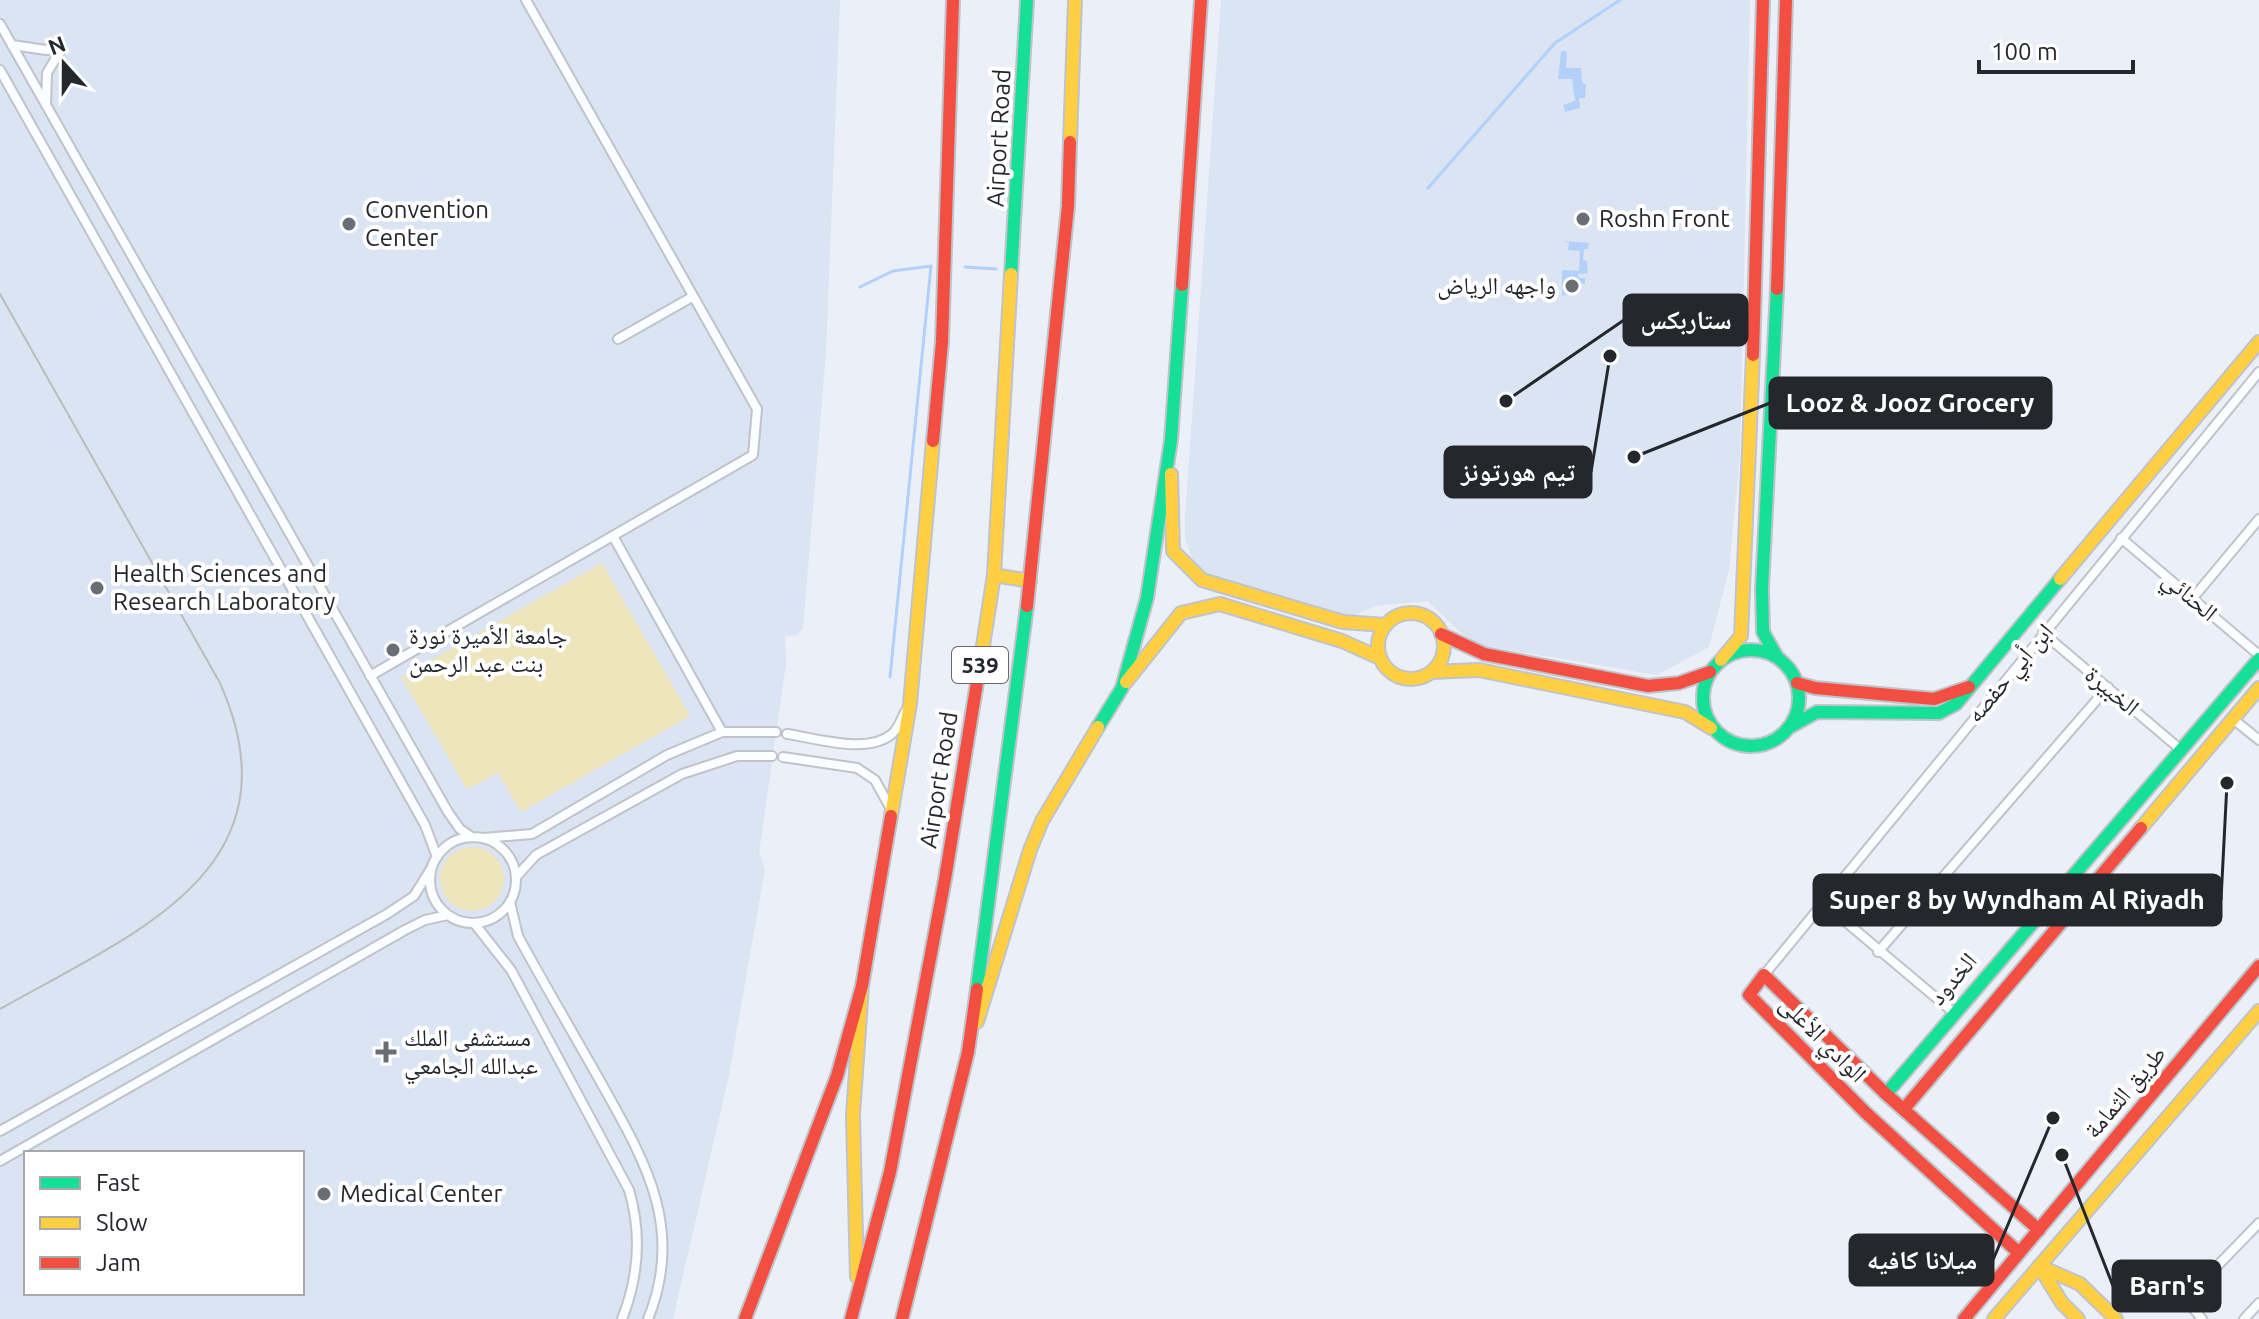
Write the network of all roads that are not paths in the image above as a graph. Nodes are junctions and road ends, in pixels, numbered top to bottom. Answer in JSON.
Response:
{"nodes":[{"id":1,"x":526,"y":0,"type":"edge"},
{"id":2,"x":953,"y":0,"type":"edge"},
{"id":3,"x":1018,"y":0,"type":"edge"},
{"id":4,"x":1027,"y":0,"type":"edge"},
{"id":5,"x":1075,"y":0,"type":"edge"},
{"id":6,"x":1201,"y":0,"type":"edge"},
{"id":7,"x":1763,"y":0,"type":"edge"},
{"id":8,"x":1786,"y":0,"type":"edge"},
{"id":9,"x":0,"y":24,"type":"edge"},
{"id":10,"x":12,"y":45,"type":"junction"},
{"id":11,"x":0,"y":70,"type":"edge"},
{"id":12,"x":1024,"y":87,"type":"junction"},
{"id":13,"x":46,"y":105,"type":"junction"},
{"id":14,"x":692,"y":297,"type":"junction"},
{"id":15,"x":618,"y":339,"type":"dead end"},
{"id":16,"x":2259,"y":342,"type":"edge"},
{"id":17,"x":2259,"y":372,"type":"edge"},
{"id":18,"x":1171,"y":440,"type":"junction"},
{"id":19,"x":2259,"y":519,"type":"edge"},
{"id":20,"x":613,"y":536,"type":"junction"},
{"id":21,"x":2121,"y":538,"type":"junction"},
{"id":22,"x":994,"y":575,"type":"junction"},
{"id":23,"x":1030,"y":581,"type":"junction"},
{"id":24,"x":2193,"y":598,"type":"junction"},
{"id":25,"x":1386,"y":625,"type":"junction"},
{"id":26,"x":2043,"y":633,"type":"junction"},
{"id":27,"x":1441,"y":634,"type":"junction"},
{"id":28,"x":1777,"y":657,"type":"junction"},
{"id":29,"x":2259,"y":657,"type":"edge"},
{"id":30,"x":1380,"y":658,"type":"junction"},
{"id":31,"x":1721,"y":660,"type":"junction"},
{"id":32,"x":1431,"y":672,"type":"junction"},
{"id":33,"x":1710,"y":672,"type":"junction"},
{"id":34,"x":370,"y":676,"type":"junction"},
{"id":35,"x":1797,"y":683,"type":"junction"},
{"id":36,"x":1972,"y":686,"type":"junction"},
{"id":37,"x":2108,"y":687,"type":"junction"},
{"id":38,"x":1122,"y":688,"type":"junction"},
{"id":39,"x":2259,"y":688,"type":"edge"},
{"id":40,"x":910,"y":704,"type":"junction"},
{"id":41,"x":2233,"y":719,"type":"junction"},
{"id":42,"x":1788,"y":728,"type":"junction"},
{"id":43,"x":1716,"y":731,"type":"junction"},
{"id":44,"x":722,"y":732,"type":"junction"},
{"id":45,"x":776,"y":732,"type":"dead end"},
{"id":46,"x":787,"y":734,"type":"dead end"},
{"id":47,"x":2259,"y":740,"type":"edge"},
{"id":48,"x":2180,"y":749,"type":"junction"},
{"id":49,"x":772,"y":756,"type":"dead end"},
{"id":50,"x":783,"y":757,"type":"dead end"},
{"id":51,"x":892,"y":812,"type":"junction"},
{"id":52,"x":472,"y":837,"type":"junction"},
{"id":53,"x":483,"y":838,"type":"junction"},
{"id":54,"x":437,"y":857,"type":"junction"},
{"id":55,"x":432,"y":867,"type":"junction"},
{"id":56,"x":516,"y":877,"type":"junction"},
{"id":57,"x":1821,"y":901,"type":"junction"},
{"id":58,"x":510,"y":902,"type":"junction"},
{"id":59,"x":448,"y":915,"type":"junction"},
{"id":60,"x":474,"y":923,"type":"junction"},
{"id":61,"x":1878,"y":952,"type":"junction"},
{"id":62,"x":2259,"y":966,"type":"edge"},
{"id":63,"x":1764,"y":975,"type":"junction"},
{"id":64,"x":862,"y":986,"type":"junction"},
{"id":65,"x":2259,"y":1011,"type":"edge"},
{"id":66,"x":1953,"y":1012,"type":"junction"},
{"id":67,"x":968,"y":1052,"type":"junction"},
{"id":68,"x":1886,"y":1094,"type":"junction"},
{"id":69,"x":1904,"y":1109,"type":"junction"},
{"id":70,"x":0,"y":1131,"type":"edge"},
{"id":71,"x":0,"y":1161,"type":"edge"},
{"id":72,"x":2259,"y":1223,"type":"edge"},
{"id":73,"x":2039,"y":1230,"type":"junction"},
{"id":74,"x":2019,"y":1253,"type":"junction"},
{"id":75,"x":2039,"y":1266,"type":"junction"},
{"id":76,"x":858,"y":1293,"type":"junction"},
{"id":77,"x":2259,"y":1303,"type":"edge"},
{"id":78,"x":622,"y":1319,"type":"edge"},
{"id":79,"x":648,"y":1319,"type":"edge"},
{"id":80,"x":745,"y":1319,"type":"edge"},
{"id":81,"x":851,"y":1319,"type":"edge"},
{"id":82,"x":902,"y":1319,"type":"edge"},
{"id":83,"x":1964,"y":1319,"type":"edge"},
{"id":84,"x":1994,"y":1319,"type":"edge"},
{"id":85,"x":2078,"y":1319,"type":"edge"},
{"id":86,"x":2116,"y":1319,"type":"edge"},
{"id":87,"x":2202,"y":1319,"type":"edge"},
{"id":88,"x":2244,"y":1319,"type":"edge"}],
"edges":[{"from":1,"to":14,"type":"street"},
{"from":2,"to":40,"type":"main road"},
{"from":3,"to":12,"type":"main road"},
{"from":4,"to":12,"type":"main road","name":"Airport Road","number":"539"},
{"from":5,"to":23,"type":"main road","number":"539"},
{"from":6,"to":18,"type":"main road"},
{"from":7,"to":31,"type":"main road"},
{"from":8,"to":28,"type":"main road"},
{"from":9,"to":10,"type":"street"},
{"from":10,"to":13,"type":"street"},
{"from":10,"to":13,"type":"street"},
{"from":11,"to":54,"type":"street"},
{"from":12,"to":22,"type":"main road","name":"Airport Road","number":"539"},
{"from":13,"to":34,"type":"street"},
{"from":14,"to":15,"type":"street"},
{"from":14,"to":20,"type":"street"},
{"from":16,"to":36,"type":"main road"},
{"from":17,"to":21,"type":"street","name":"ابن أبي حفصه"},
{"from":18,"to":25,"type":"main road"},
{"from":18,"to":38,"type":"main road"},
{"from":19,"to":24,"type":"street"},
{"from":20,"to":34,"type":"street"},
{"from":20,"to":44,"type":"street"},
{"from":21,"to":24,"type":"street","name":"الحنائي"},
{"from":21,"to":26,"type":"street","name":"ابن أبي حفصه"},
{"from":22,"to":23,"type":"main road"},
{"from":22,"to":76,"type":"main road","name":"Airport Road","number":"539"},
{"from":23,"to":67,"type":"main road","number":"539"},
{"from":24,"to":29,"type":"street","name":"الحنائي"},
{"from":25,"to":27,"type":"main road"},
{"from":25,"to":30,"type":"main road"},
{"from":26,"to":37,"type":"street","name":"الخبيرة"},
{"from":26,"to":57,"type":"street","name":"ابن أبي حفصه"},
{"from":27,"to":32,"type":"main road"},
{"from":27,"to":33,"type":"main road"},
{"from":28,"to":31,"type":"main road"},
{"from":28,"to":35,"type":"main road"},
{"from":29,"to":48,"type":"main road","name":"الخدود"},
{"from":30,"to":32,"type":"main road"},
{"from":30,"to":38,"type":"main road"},
{"from":31,"to":33,"type":"main road"},
{"from":32,"to":43,"type":"main road"},
{"from":33,"to":43,"type":"main road"},
{"from":34,"to":52,"type":"street"},
{"from":35,"to":36,"type":"main road"},
{"from":35,"to":42,"type":"main road"},
{"from":36,"to":42,"type":"main road"},
{"from":37,"to":48,"type":"street","name":"الخبيرة"},
{"from":37,"to":61,"type":"street"},
{"from":38,"to":67,"type":"main road"},
{"from":39,"to":41,"type":"main road","name":"الخدود"},
{"from":40,"to":46,"type":"street"},
{"from":40,"to":51,"type":"main road"},
{"from":41,"to":47,"type":"street"},
{"from":41,"to":69,"type":"main road","name":"الخدود"},
{"from":42,"to":43,"type":"main road"},
{"from":44,"to":45,"type":"street"},
{"from":44,"to":53,"type":"street"},
{"from":48,"to":66,"type":"main road","name":"الخدود"},
{"from":49,"to":56,"type":"street"},
{"from":50,"to":51,"type":"street"},
{"from":51,"to":64,"type":"main road"},
{"from":52,"to":53,"type":"street"},
{"from":52,"to":54,"type":"street"},
{"from":53,"to":56,"type":"street"},
{"from":54,"to":55,"type":"street"},
{"from":55,"to":59,"type":"street"},
{"from":55,"to":70,"type":"street"},
{"from":56,"to":58,"type":"street"},
{"from":57,"to":61,"type":"street"},
{"from":57,"to":63,"type":"street","name":"ابن أبي حفصه"},
{"from":58,"to":60,"type":"street"},
{"from":58,"to":79,"type":"street"},
{"from":59,"to":60,"type":"street"},
{"from":59,"to":71,"type":"street"},
{"from":60,"to":78,"type":"street"},
{"from":61,"to":66,"type":"street"},
{"from":62,"to":73,"type":"main road","name":"طريق الثمامة"},
{"from":63,"to":68,"type":"main road","name":"الوادي الأعلى"},
{"from":63,"to":74,"type":"main road","name":"الوادي الأعلى"},
{"from":64,"to":76,"type":"main road"},
{"from":64,"to":80,"type":"main road"},
{"from":65,"to":75,"type":"main road","name":"طريق الثمامة"},
{"from":66,"to":68,"type":"main road","name":"الخدود"},
{"from":67,"to":82,"type":"main road","number":"539"},
{"from":68,"to":69,"type":"main road","name":"الوادي الأعلى"},
{"from":69,"to":73,"type":"main road","name":"الوادي الأعلى"},
{"from":72,"to":87,"type":"street"},
{"from":73,"to":74,"type":"main road","name":"طريق الثمامة"},
{"from":74,"to":83,"type":"main road","name":"طريق الثمامة"},
{"from":75,"to":84,"type":"main road","name":"طريق الثمامة"},
{"from":75,"to":85,"type":"main road"},
{"from":75,"to":86,"type":"main road"},
{"from":76,"to":81,"type":"main road","name":"Airport Road","number":"539"},
{"from":77,"to":88,"type":"street"}]}
